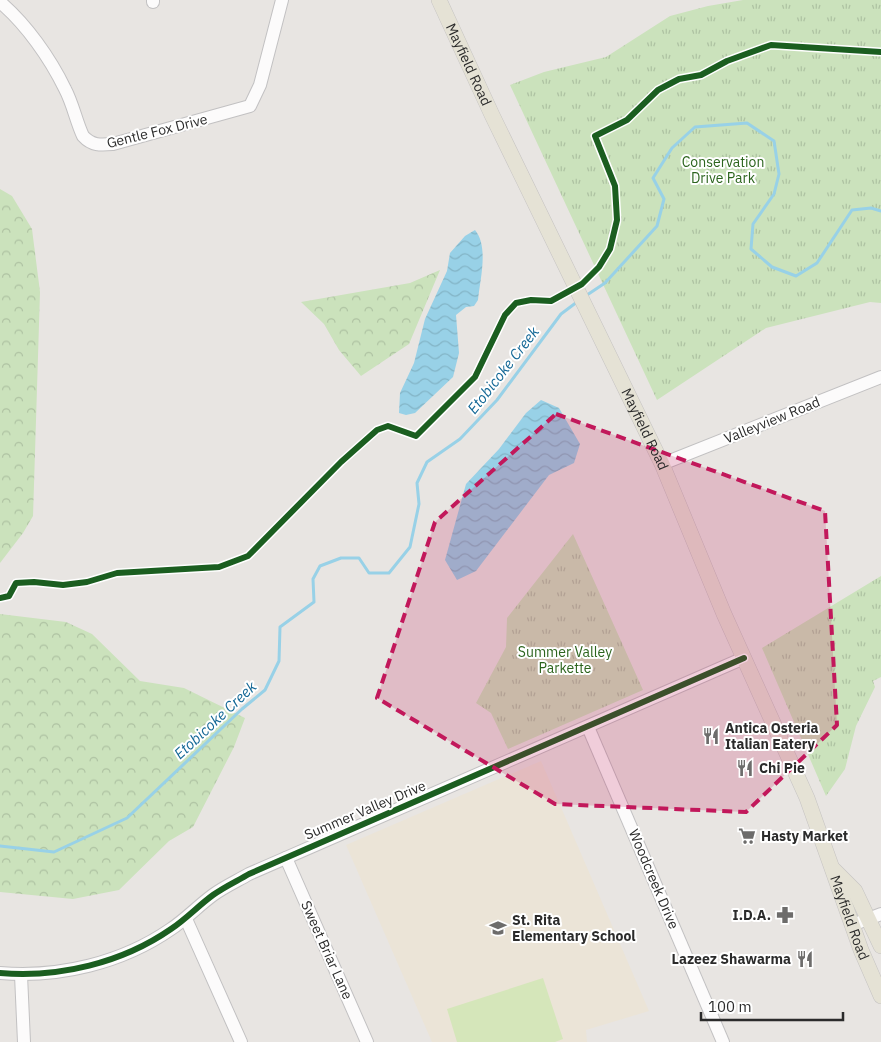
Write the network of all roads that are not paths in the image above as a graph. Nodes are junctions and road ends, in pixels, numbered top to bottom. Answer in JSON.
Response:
{"nodes":[{"id":1,"x":282,"y":0,"type":"edge"},
{"id":2,"x":438,"y":0,"type":"edge"},
{"id":3,"x":0,"y":2,"type":"edge"},
{"id":4,"x":881,"y":377,"type":"edge"},
{"id":5,"x":662,"y":464,"type":"junction"},
{"id":6,"x":744,"y":658,"type":"junction"},
{"id":7,"x":588,"y":727,"type":"junction"},
{"id":8,"x":286,"y":858,"type":"junction"},
{"id":9,"x":832,"y":867,"type":"junction"},
{"id":10,"x":875,"y":916,"type":"edge"},
{"id":11,"x":186,"y":919,"type":"junction"},
{"id":12,"x":852,"y":925,"type":"junction"},
{"id":13,"x":881,"y":946,"type":"edge"},
{"id":14,"x":0,"y":973,"type":"edge"},
{"id":15,"x":21,"y":975,"type":"junction"},
{"id":16,"x":881,"y":996,"type":"edge"},
{"id":17,"x":721,"y":1037,"type":"edge"},
{"id":18,"x":24,"y":1042,"type":"edge"},
{"id":19,"x":241,"y":1042,"type":"edge"},
{"id":20,"x":366,"y":1042,"type":"edge"}],
"edges":[{"from":1,"to":3,"type":"street","name":"Gentle Fox Drive"},
{"from":2,"to":5,"type":"main road","name":"Mayfield Road"},
{"from":4,"to":5,"type":"street","name":"Valleyview Road"},
{"from":5,"to":6,"type":"main road","name":"Mayfield Road"},
{"from":6,"to":7,"type":"street","name":"Summer Valley Drive"},
{"from":6,"to":9,"type":"main road","name":"Mayfield Road"},
{"from":7,"to":8,"type":"street","name":"Summer Valley Drive"},
{"from":7,"to":17,"type":"street","name":"Woodcreek Drive"},
{"from":8,"to":11,"type":"street","name":"Summer Valley Drive"},
{"from":8,"to":20,"type":"street","name":"Sweet Briar Lane"},
{"from":9,"to":10,"type":"main road","name":"Mayfield Road"},
{"from":9,"to":12,"type":"main road","name":"Mayfield Road"},
{"from":10,"to":12,"type":"street"},
{"from":10,"to":13,"type":"main road","name":"Mayfield Road"},
{"from":11,"to":15,"type":"street","name":"Summer Valley Drive"},
{"from":11,"to":19,"type":"street"},
{"from":12,"to":16,"type":"main road","name":"Mayfield Road"},
{"from":14,"to":15,"type":"street","name":"Summer Valley Drive"},
{"from":15,"to":18,"type":"street"}]}
